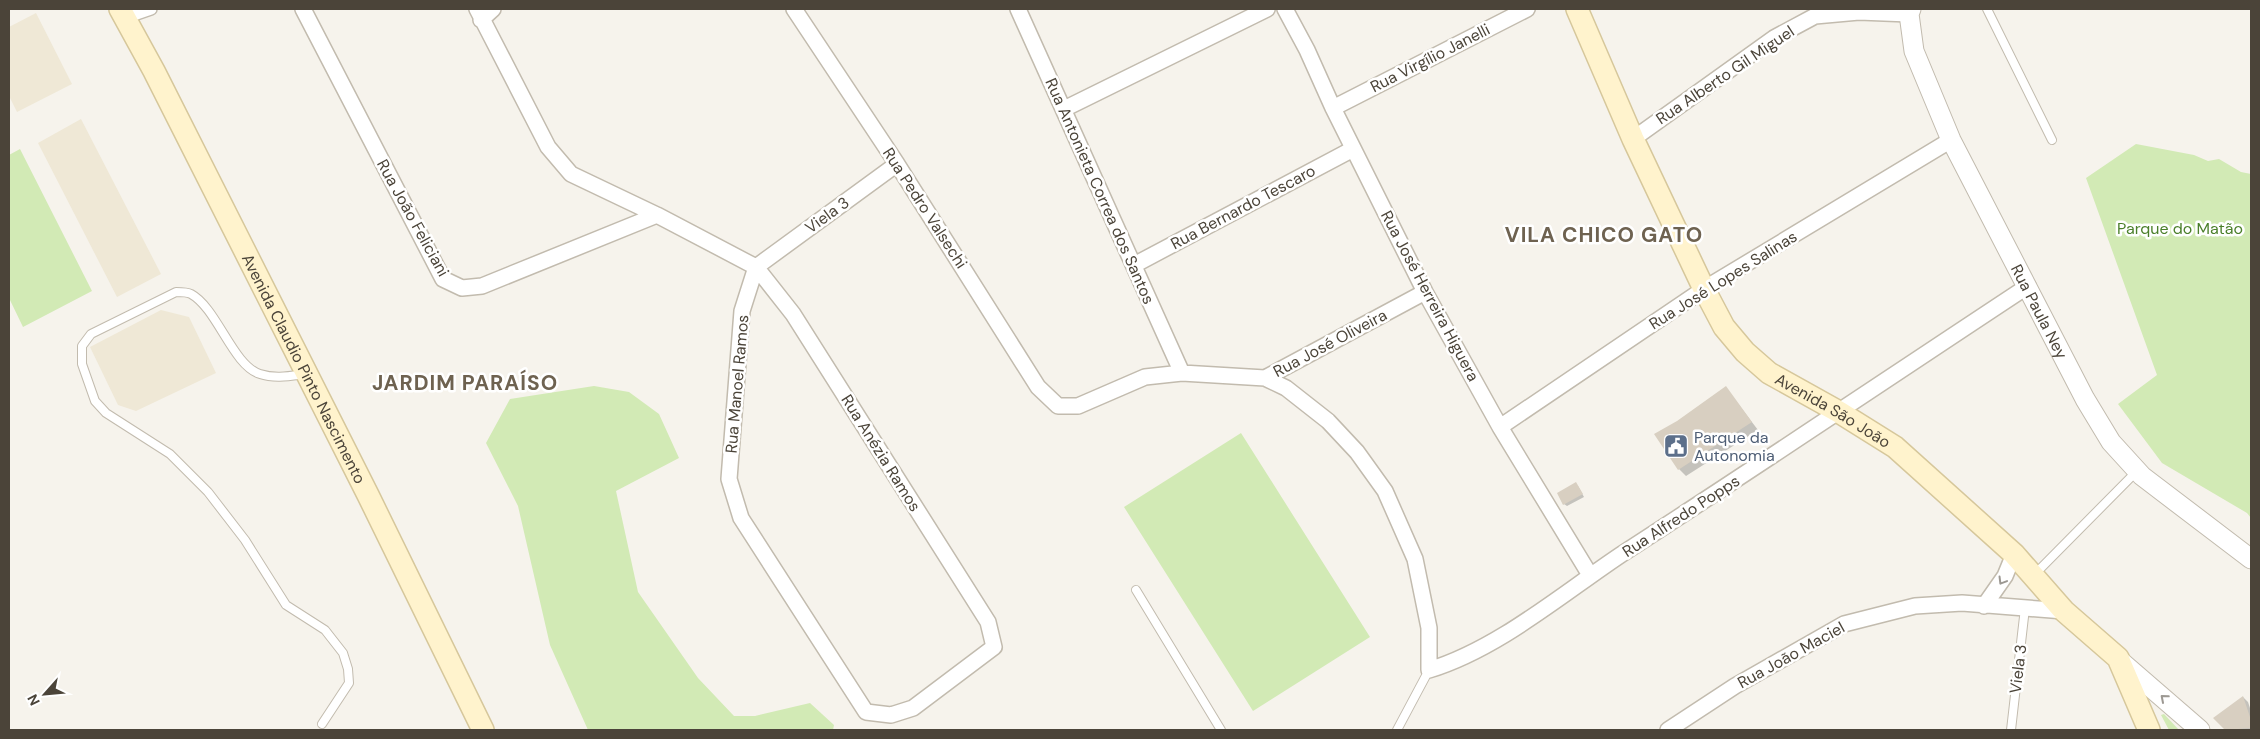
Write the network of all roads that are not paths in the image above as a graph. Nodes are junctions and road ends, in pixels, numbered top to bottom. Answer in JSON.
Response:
{"nodes":[{"id":1,"x":151,"y":9,"type":"edge"},
{"id":2,"x":303,"y":9,"type":"edge"},
{"id":3,"x":493,"y":9,"type":"edge"},
{"id":4,"x":794,"y":9,"type":"edge"},
{"id":5,"x":1018,"y":9,"type":"edge"},
{"id":6,"x":1267,"y":9,"type":"edge"},
{"id":7,"x":1285,"y":9,"type":"edge"},
{"id":8,"x":1527,"y":9,"type":"edge"},
{"id":9,"x":1577,"y":9,"type":"edge"},
{"id":10,"x":1987,"y":9,"type":"edge"},
{"id":11,"x":1910,"y":11,"type":"edge"},
{"id":12,"x":123,"y":14,"type":"edge"},
{"id":13,"x":479,"y":14,"type":"edge"},
{"id":14,"x":1333,"y":108,"type":"junction"},
{"id":15,"x":1064,"y":110,"type":"junction"},
{"id":16,"x":1633,"y":139,"type":"junction"},
{"id":17,"x":1951,"y":140,"type":"junction"},
{"id":18,"x":2052,"y":140,"type":"dead end"},
{"id":19,"x":1353,"y":149,"type":"junction"},
{"id":20,"x":897,"y":164,"type":"junction"},
{"id":21,"x":657,"y":215,"type":"junction"},
{"id":22,"x":1134,"y":265,"type":"junction"},
{"id":23,"x":756,"y":267,"type":"junction"},
{"id":24,"x":2028,"y":286,"type":"junction"},
{"id":25,"x":1704,"y":289,"type":"junction"},
{"id":26,"x":1425,"y":292,"type":"junction"},
{"id":27,"x":1182,"y":373,"type":"junction"},
{"id":28,"x":308,"y":374,"type":"junction"},
{"id":29,"x":1265,"y":378,"type":"junction"},
{"id":30,"x":1058,"y":406,"type":"joint"},
{"id":31,"x":1839,"y":412,"type":"junction"},
{"id":32,"x":1500,"y":427,"type":"junction"},
{"id":33,"x":2137,"y":471,"type":"junction"},
{"id":34,"x":2014,"y":554,"type":"junction"},
{"id":35,"x":2251,"y":559,"type":"edge"},
{"id":36,"x":1590,"y":575,"type":"junction"},
{"id":37,"x":2034,"y":575,"type":"junction"},
{"id":38,"x":1136,"y":590,"type":"dead end"},
{"id":39,"x":1984,"y":606,"type":"junction"},
{"id":40,"x":2025,"y":608,"type":"junction"},
{"id":41,"x":2064,"y":611,"type":"junction"},
{"id":42,"x":2118,"y":658,"type":"junction"},
{"id":43,"x":1429,"y":670,"type":"junction"},
{"id":44,"x":866,"y":712,"type":"joint"},
{"id":45,"x":322,"y":724,"type":"dead end"},
{"id":46,"x":484,"y":730,"type":"edge"},
{"id":47,"x":1221,"y":730,"type":"edge"},
{"id":48,"x":1397,"y":730,"type":"edge"},
{"id":49,"x":1668,"y":730,"type":"edge"},
{"id":50,"x":2011,"y":730,"type":"edge"},
{"id":51,"x":2149,"y":730,"type":"edge"},
{"id":52,"x":2200,"y":730,"type":"edge"}],
"edges":[{"from":1,"to":12,"type":"street"},
{"from":2,"to":21,"type":"street","name":"Rua João Feliciani"},
{"from":3,"to":13,"type":"street"},
{"from":4,"to":20,"type":"street","name":"Rua Pedro Valsechi"},
{"from":5,"to":15,"type":"street","name":"Rua Antonieta Correa dos Santos"},
{"from":6,"to":15,"type":"street"},
{"from":7,"to":14,"type":"street","name":"Rua José Herreira Higuera"},
{"from":8,"to":14,"type":"street","name":"Rua Virgílio Janelli"},
{"from":9,"to":16,"type":"main road","name":"Avenida São João"},
{"from":10,"to":18,"type":"lane"},
{"from":11,"to":16,"type":"street","name":"Rua Alberto Gil Miguel"},
{"from":11,"to":17,"type":"street","name":"Rua Paula Ney"},
{"from":12,"to":28,"type":"main road","name":"Avenida Claudio Pinto Nascimento"},
{"from":13,"to":21,"type":"street"},
{"from":14,"to":19,"type":"street","name":"Rua José Herreira Higuera"},
{"from":15,"to":22,"type":"street","name":"Rua Antonieta Correa dos Santos"},
{"from":16,"to":25,"type":"main road","name":"Avenida São João"},
{"from":17,"to":24,"type":"street","name":"Rua Paula Ney"},
{"from":17,"to":25,"type":"street","name":"Rua José Lopes Salinas"},
{"from":19,"to":22,"type":"street","name":"Rua Bernardo Tescaro"},
{"from":19,"to":26,"type":"street","name":"Rua José Herreira Higuera"},
{"from":20,"to":23,"type":"street","name":"Viela 3"},
{"from":20,"to":30,"type":"street","name":"Rua Pedro Valsechi"},
{"from":21,"to":23,"type":"street"},
{"from":22,"to":27,"type":"street","name":"Rua Antonieta Correa dos Santos"},
{"from":23,"to":44,"type":"street","name":"Rua Manoel Ramos"},
{"from":23,"to":44,"type":"street","name":"Rua Anézia Ramos"},
{"from":24,"to":31,"type":"street","name":"Rua Alfredo Popps"},
{"from":24,"to":33,"type":"street","name":"Rua Paula Ney"},
{"from":25,"to":31,"type":"main road","name":"Avenida São João"},
{"from":25,"to":32,"type":"street","name":"Rua José Lopes Salinas"},
{"from":26,"to":29,"type":"street","name":"Rua José Oliveira"},
{"from":26,"to":32,"type":"street","name":"Rua José Herreira Higuera"},
{"from":27,"to":29,"type":"street","name":"Rua José Oliveira"},
{"from":27,"to":30,"type":"street","name":"Rua José Oliveira"},
{"from":28,"to":45,"type":"lane"},
{"from":28,"to":46,"type":"main road","name":"Avenida Claudio Pinto Nascimento"},
{"from":29,"to":43,"type":"street"},
{"from":31,"to":34,"type":"main road","name":"Avenida São João"},
{"from":31,"to":36,"type":"street","name":"Rua Alfredo Popps"},
{"from":32,"to":36,"type":"street","name":"Rua José Herreira Higuera"},
{"from":33,"to":35,"type":"street","name":"Rua Paula Ney"},
{"from":33,"to":37,"type":"lane"},
{"from":34,"to":37,"type":"main road","name":"Avenida São João"},
{"from":34,"to":39,"type":"street","one_way":true},
{"from":36,"to":43,"type":"street","name":"Rua Alfredo Popps"},
{"from":37,"to":41,"type":"main road","name":"Avenida São João"},
{"from":38,"to":47,"type":"lane"},
{"from":39,"to":40,"type":"street","name":"Rua João Maciel"},
{"from":39,"to":49,"type":"street","name":"Rua João Maciel"},
{"from":40,"to":41,"type":"street","name":"Rua João Maciel"},
{"from":40,"to":50,"type":"lane","name":"Viela 3"},
{"from":41,"to":42,"type":"main road","name":"Avenida São João"},
{"from":42,"to":51,"type":"main road"},
{"from":52,"to":42,"type":"street","name":"Avenida São João","one_way":true},
{"from":43,"to":48,"type":"lane"}]}
